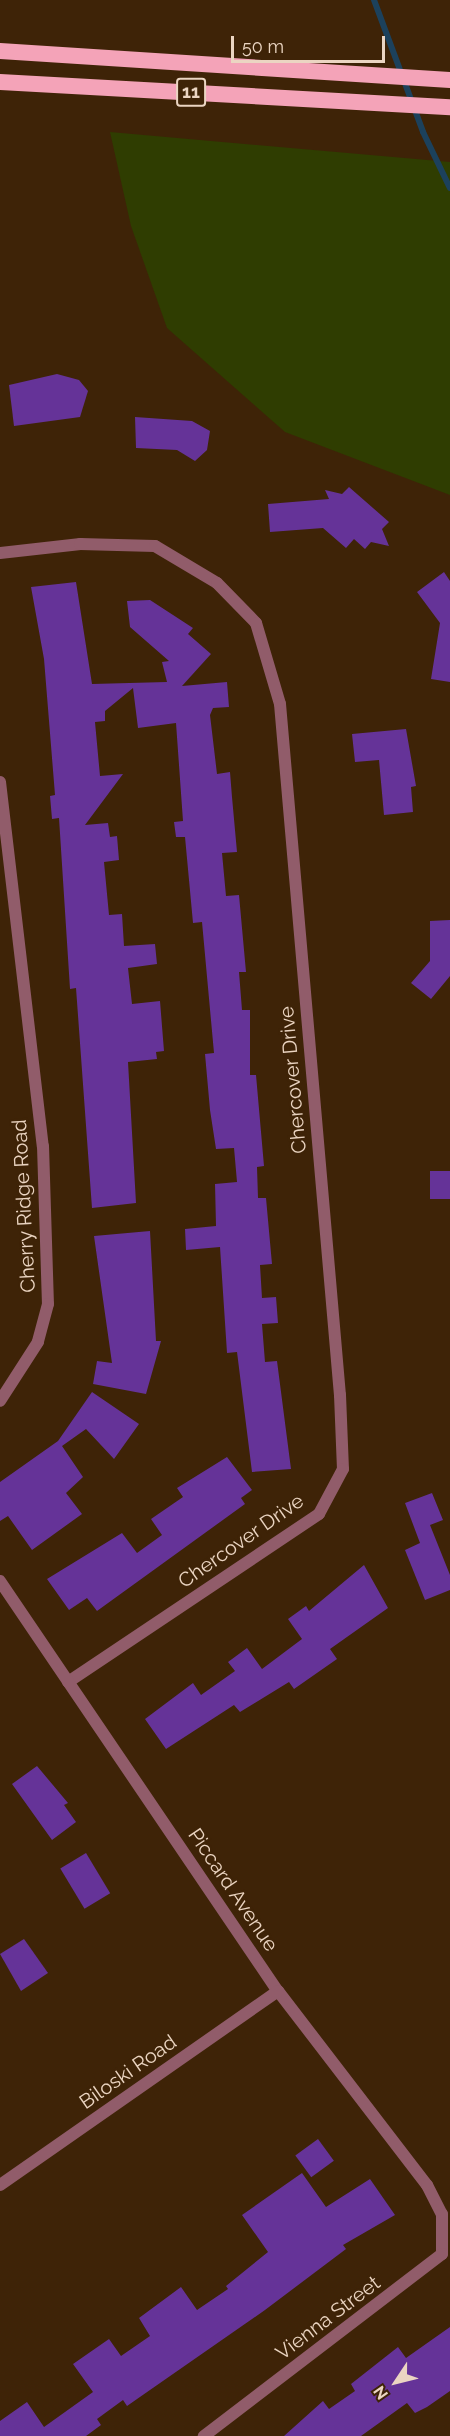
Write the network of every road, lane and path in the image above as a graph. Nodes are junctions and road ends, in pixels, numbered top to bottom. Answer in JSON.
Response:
{"nodes":[{"id":1,"x":0,"y":51,"type":"edge"},
{"id":2,"x":445,"y":79,"type":"edge"},
{"id":3,"x":0,"y":82,"type":"edge"},
{"id":4,"x":450,"y":107,"type":"edge"},
{"id":5,"x":0,"y":554,"type":"edge"},
{"id":6,"x":0,"y":782,"type":"edge"},
{"id":7,"x":0,"y":1401,"type":"edge"},
{"id":8,"x":0,"y":1581,"type":"edge"},
{"id":9,"x":68,"y":1682,"type":"junction"},
{"id":10,"x":278,"y":1991,"type":"junction"},
{"id":11,"x":0,"y":2185,"type":"edge"},
{"id":12,"x":442,"y":2214,"type":"joint"},
{"id":13,"x":204,"y":2436,"type":"edge"}],
"edges":[{"from":1,"to":2,"type":"highway","number":"11"},
{"from":3,"to":4,"type":"highway","number":"11"},
{"from":5,"to":9,"type":"street","name":"Chercover Drive"},
{"from":6,"to":7,"type":"street","name":"Cherry Ridge Road"},
{"from":8,"to":9,"type":"street","name":"Piccard Avenue"},
{"from":9,"to":10,"type":"street","name":"Piccard Avenue"},
{"from":10,"to":11,"type":"street","name":"Biloski Road"},
{"from":10,"to":12,"type":"street","name":"Piccard Avenue"},
{"from":12,"to":13,"type":"street","name":"Vienna Street"}]}
